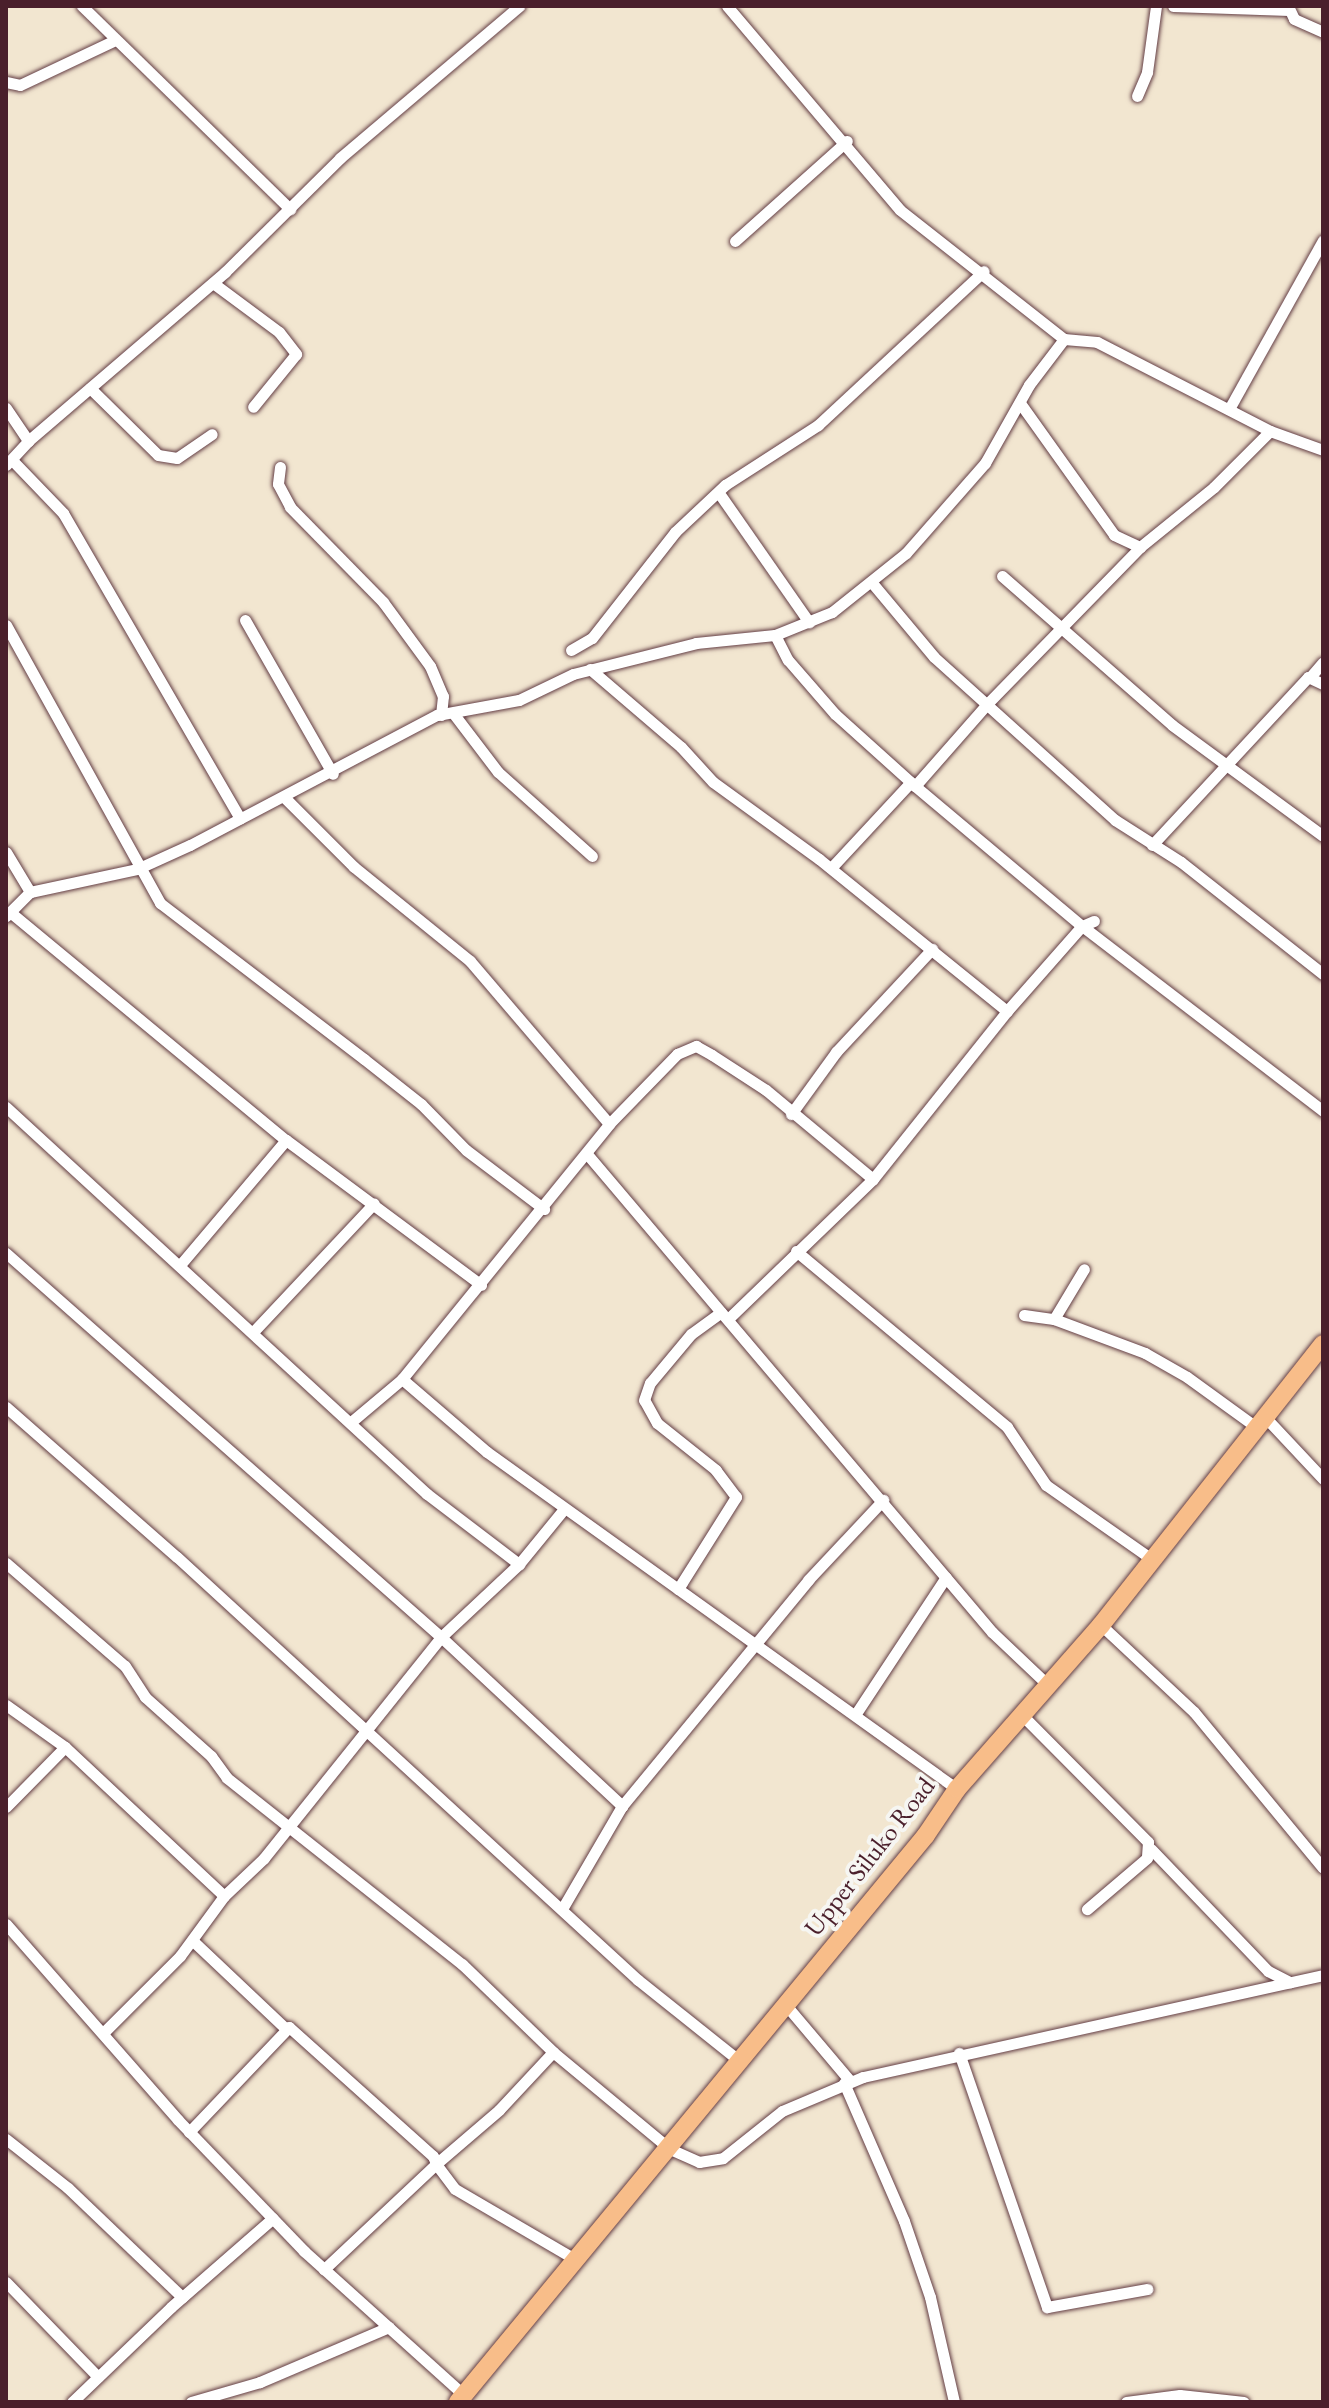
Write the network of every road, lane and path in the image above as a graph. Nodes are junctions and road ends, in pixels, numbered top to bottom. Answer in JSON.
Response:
{"nodes":[{"id":1,"x":82,"y":6,"type":"edge"},
{"id":2,"x":519,"y":6,"type":"edge"},
{"id":3,"x":727,"y":6,"type":"edge"},
{"id":4,"x":1156,"y":6,"type":"edge"},
{"id":5,"x":1173,"y":6,"type":"edge"},
{"id":6,"x":1288,"y":8,"type":"edge"},
{"id":7,"x":1323,"y":32,"type":"edge"},
{"id":8,"x":113,"y":41,"type":"junction"},
{"id":9,"x":6,"y":82,"type":"edge"},
{"id":10,"x":1137,"y":96,"type":"dead end"},
{"id":11,"x":847,"y":141,"type":"junction"},
{"id":12,"x":290,"y":209,"type":"junction"},
{"id":13,"x":1323,"y":240,"type":"edge"},
{"id":14,"x":735,"y":241,"type":"dead end"},
{"id":15,"x":984,"y":271,"type":"junction"},
{"id":16,"x":213,"y":283,"type":"junction"},
{"id":17,"x":1064,"y":339,"type":"junction"},
{"id":18,"x":90,"y":388,"type":"junction"},
{"id":19,"x":1020,"y":403,"type":"junction"},
{"id":20,"x":253,"y":407,"type":"dead end"},
{"id":21,"x":6,"y":408,"type":"edge"},
{"id":22,"x":1229,"y":409,"type":"junction"},
{"id":23,"x":1270,"y":431,"type":"junction"},
{"id":24,"x":212,"y":434,"type":"dead end"},
{"id":25,"x":28,"y":441,"type":"junction"},
{"id":26,"x":1323,"y":450,"type":"edge"},
{"id":27,"x":9,"y":463,"type":"edge"},
{"id":28,"x":280,"y":467,"type":"dead end"},
{"id":29,"x":721,"y":496,"type":"dead end"},
{"id":30,"x":1140,"y":547,"type":"junction"},
{"id":31,"x":1002,"y":576,"type":"dead end"},
{"id":32,"x":873,"y":584,"type":"junction"},
{"id":33,"x":245,"y":620,"type":"dead end"},
{"id":34,"x":809,"y":622,"type":"junction"},
{"id":35,"x":6,"y":625,"type":"edge"},
{"id":36,"x":1059,"y":629,"type":"junction"},
{"id":37,"x":775,"y":635,"type":"junction"},
{"id":38,"x":571,"y":650,"type":"dead end"},
{"id":39,"x":1323,"y":662,"type":"edge"},
{"id":40,"x":590,"y":669,"type":"junction"},
{"id":41,"x":1311,"y":676,"type":"junction"},
{"id":42,"x":1323,"y":684,"type":"edge"},
{"id":43,"x":987,"y":704,"type":"junction"},
{"id":44,"x":447,"y":714,"type":"junction"},
{"id":45,"x":1229,"y":764,"type":"junction"},
{"id":46,"x":333,"y":774,"type":"junction"},
{"id":47,"x":913,"y":784,"type":"junction"},
{"id":48,"x":286,"y":799,"type":"junction"},
{"id":49,"x":240,"y":818,"type":"junction"},
{"id":50,"x":1323,"y":836,"type":"edge"},
{"id":51,"x":1152,"y":845,"type":"junction"},
{"id":52,"x":6,"y":852,"type":"edge"},
{"id":53,"x":592,"y":856,"type":"dead end"},
{"id":54,"x":831,"y":868,"type":"junction"},
{"id":55,"x":137,"y":869,"type":"junction"},
{"id":56,"x":30,"y":892,"type":"junction"},
{"id":57,"x":8,"y":914,"type":"edge"},
{"id":58,"x":1094,"y":921,"type":"dead end"},
{"id":59,"x":1082,"y":926,"type":"junction"},
{"id":60,"x":932,"y":949,"type":"junction"},
{"id":61,"x":1323,"y":974,"type":"edge"},
{"id":62,"x":1007,"y":1011,"type":"junction"},
{"id":63,"x":6,"y":1107,"type":"edge"},
{"id":64,"x":1323,"y":1111,"type":"edge"},
{"id":65,"x":791,"y":1114,"type":"junction"},
{"id":66,"x":609,"y":1124,"type":"junction"},
{"id":67,"x":286,"y":1140,"type":"junction"},
{"id":68,"x":587,"y":1154,"type":"junction"},
{"id":69,"x":873,"y":1179,"type":"junction"},
{"id":70,"x":374,"y":1203,"type":"junction"},
{"id":71,"x":544,"y":1209,"type":"junction"},
{"id":72,"x":796,"y":1251,"type":"junction"},
{"id":73,"x":6,"y":1253,"type":"edge"},
{"id":74,"x":180,"y":1265,"type":"junction"},
{"id":75,"x":481,"y":1285,"type":"junction"},
{"id":76,"x":1024,"y":1315,"type":"dead end"},
{"id":77,"x":724,"y":1316,"type":"junction"},
{"id":78,"x":254,"y":1331,"type":"junction"},
{"id":79,"x":1323,"y":1344,"type":"edge"},
{"id":80,"x":402,"y":1379,"type":"junction"},
{"id":81,"x":6,"y":1407,"type":"edge"},
{"id":82,"x":351,"y":1422,"type":"junction"},
{"id":83,"x":1260,"y":1422,"type":"junction"},
{"id":84,"x":1323,"y":1479,"type":"edge"},
{"id":85,"x":883,"y":1500,"type":"junction"},
{"id":86,"x":564,"y":1509,"type":"junction"},
{"id":87,"x":1153,"y":1560,"type":"junction"},
{"id":88,"x":6,"y":1563,"type":"edge"},
{"id":89,"x":519,"y":1564,"type":"junction"},
{"id":90,"x":946,"y":1577,"type":"junction"},
{"id":91,"x":678,"y":1589,"type":"junction"},
{"id":92,"x":1101,"y":1625,"type":"junction"},
{"id":93,"x":441,"y":1637,"type":"junction"},
{"id":94,"x":753,"y":1646,"type":"junction"},
{"id":95,"x":1048,"y":1685,"type":"junction"},
{"id":96,"x":6,"y":1705,"type":"edge"},
{"id":97,"x":855,"y":1715,"type":"junction"},
{"id":98,"x":1022,"y":1715,"type":"junction"},
{"id":99,"x":366,"y":1733,"type":"junction"},
{"id":100,"x":65,"y":1747,"type":"junction"},
{"id":101,"x":957,"y":1789,"type":"junction"},
{"id":102,"x":622,"y":1806,"type":"junction"},
{"id":103,"x":6,"y":1807,"type":"edge"},
{"id":104,"x":290,"y":1827,"type":"junction"},
{"id":105,"x":1151,"y":1849,"type":"junction"},
{"id":106,"x":1323,"y":1868,"type":"edge"},
{"id":107,"x":224,"y":1896,"type":"junction"},
{"id":108,"x":562,"y":1909,"type":"junction"},
{"id":109,"x":1087,"y":1909,"type":"dead end"},
{"id":110,"x":6,"y":1924,"type":"edge"},
{"id":111,"x":193,"y":1941,"type":"junction"},
{"id":112,"x":1323,"y":1975,"type":"edge"},
{"id":113,"x":1290,"y":1982,"type":"junction"},
{"id":114,"x":785,"y":2004,"type":"junction"},
{"id":115,"x":285,"y":2028,"type":"junction"},
{"id":116,"x":105,"y":2031,"type":"junction"},
{"id":117,"x":553,"y":2052,"type":"junction"},
{"id":118,"x":959,"y":2053,"type":"junction"},
{"id":119,"x":737,"y":2059,"type":"junction"},
{"id":120,"x":847,"y":2082,"type":"junction"},
{"id":121,"x":189,"y":2132,"type":"junction"},
{"id":122,"x":6,"y":2139,"type":"edge"},
{"id":123,"x":670,"y":2149,"type":"junction"},
{"id":124,"x":436,"y":2164,"type":"junction"},
{"id":125,"x":273,"y":2218,"type":"junction"},
{"id":126,"x":575,"y":2259,"type":"junction"},
{"id":127,"x":324,"y":2269,"type":"junction"},
{"id":128,"x":6,"y":2282,"type":"edge"},
{"id":129,"x":1147,"y":2289,"type":"dead end"},
{"id":130,"x":182,"y":2297,"type":"junction"},
{"id":131,"x":389,"y":2327,"type":"junction"},
{"id":132,"x":98,"y":2377,"type":"junction"},
{"id":133,"x":461,"y":2399,"type":"edge"},
{"id":134,"x":72,"y":2402,"type":"edge"},
{"id":135,"x":191,"y":2402,"type":"edge"},
{"id":136,"x":954,"y":2402,"type":"edge"},
{"id":137,"x":1126,"y":2402,"type":"edge"},
{"id":138,"x":1244,"y":2402,"type":"edge"}],
"edges":[{"from":1,"to":8,"type":"street"},
{"from":2,"to":12,"type":"street"},
{"from":3,"to":11,"type":"street"},
{"from":4,"to":10,"type":"street"},
{"from":5,"to":6,"type":"street"},
{"from":6,"to":7,"type":"street"},
{"from":8,"to":9,"type":"street"},
{"from":8,"to":12,"type":"street"},
{"from":11,"to":14,"type":"street"},
{"from":11,"to":15,"type":"street"},
{"from":12,"to":16,"type":"street"},
{"from":13,"to":22,"type":"street"},
{"from":15,"to":17,"type":"street"},
{"from":15,"to":38,"type":"street"},
{"from":16,"to":18,"type":"street"},
{"from":16,"to":20,"type":"street"},
{"from":17,"to":19,"type":"street"},
{"from":17,"to":22,"type":"street"},
{"from":18,"to":24,"type":"street"},
{"from":18,"to":25,"type":"street"},
{"from":19,"to":30,"type":"street"},
{"from":19,"to":32,"type":"street"},
{"from":21,"to":25,"type":"street"},
{"from":22,"to":23,"type":"street"},
{"from":23,"to":26,"type":"street"},
{"from":23,"to":30,"type":"street"},
{"from":25,"to":27,"type":"street"},
{"from":27,"to":49,"type":"street"},
{"from":28,"to":44,"type":"street"},
{"from":29,"to":34,"type":"street"},
{"from":30,"to":36,"type":"street"},
{"from":31,"to":36,"type":"street"},
{"from":32,"to":34,"type":"street"},
{"from":32,"to":43,"type":"street"},
{"from":33,"to":46,"type":"street"},
{"from":34,"to":37,"type":"street"},
{"from":35,"to":55,"type":"street"},
{"from":36,"to":43,"type":"street"},
{"from":36,"to":45,"type":"street"},
{"from":37,"to":40,"type":"street"},
{"from":37,"to":47,"type":"street"},
{"from":39,"to":41,"type":"street"},
{"from":40,"to":44,"type":"street"},
{"from":40,"to":54,"type":"street"},
{"from":41,"to":42,"type":"street"},
{"from":41,"to":45,"type":"street"},
{"from":43,"to":47,"type":"street"},
{"from":43,"to":51,"type":"street"},
{"from":44,"to":46,"type":"street"},
{"from":44,"to":53,"type":"street"},
{"from":45,"to":50,"type":"street"},
{"from":45,"to":51,"type":"street"},
{"from":46,"to":48,"type":"street"},
{"from":47,"to":54,"type":"street"},
{"from":47,"to":59,"type":"street"},
{"from":48,"to":49,"type":"street"},
{"from":48,"to":66,"type":"street"},
{"from":49,"to":55,"type":"street"},
{"from":51,"to":61,"type":"street"},
{"from":52,"to":56,"type":"street"},
{"from":54,"to":60,"type":"street"},
{"from":55,"to":56,"type":"street"},
{"from":55,"to":71,"type":"street"},
{"from":56,"to":57,"type":"street"},
{"from":57,"to":67,"type":"street"},
{"from":58,"to":59,"type":"street"},
{"from":59,"to":62,"type":"street"},
{"from":59,"to":64,"type":"street"},
{"from":60,"to":62,"type":"street"},
{"from":60,"to":65,"type":"street"},
{"from":62,"to":69,"type":"street"},
{"from":63,"to":74,"type":"street"},
{"from":65,"to":66,"type":"street"},
{"from":65,"to":69,"type":"street"},
{"from":66,"to":68,"type":"street"},
{"from":67,"to":70,"type":"street"},
{"from":67,"to":74,"type":"street"},
{"from":68,"to":71,"type":"street"},
{"from":68,"to":77,"type":"street"},
{"from":69,"to":72,"type":"street"},
{"from":70,"to":75,"type":"street"},
{"from":70,"to":78,"type":"street"},
{"from":71,"to":75,"type":"street"},
{"from":72,"to":77,"type":"street"},
{"from":72,"to":87,"type":"street"},
{"from":73,"to":93,"type":"street"},
{"from":74,"to":78,"type":"street"},
{"from":75,"to":80,"type":"street"},
{"from":76,"to":83,"type":"street"},
{"from":77,"to":85,"type":"street"},
{"from":77,"to":91,"type":"street"},
{"from":78,"to":82,"type":"street"},
{"from":79,"to":83,"type":"main road","name":"Upper Siluko Road"},
{"from":80,"to":82,"type":"street"},
{"from":80,"to":86,"type":"street"},
{"from":81,"to":99,"type":"street"},
{"from":82,"to":89,"type":"street"},
{"from":83,"to":84,"type":"street"},
{"from":83,"to":87,"type":"main road","name":"Upper Siluko Road"},
{"from":85,"to":90,"type":"street"},
{"from":85,"to":94,"type":"street"},
{"from":86,"to":89,"type":"street"},
{"from":86,"to":91,"type":"street"},
{"from":87,"to":92,"type":"main road","name":"Upper Siluko Road"},
{"from":88,"to":104,"type":"street"},
{"from":89,"to":93,"type":"street"},
{"from":90,"to":95,"type":"street"},
{"from":90,"to":97,"type":"street"},
{"from":91,"to":94,"type":"street"},
{"from":92,"to":95,"type":"main road","name":"Upper Siluko Road"},
{"from":92,"to":106,"type":"street"},
{"from":93,"to":99,"type":"street"},
{"from":93,"to":102,"type":"street"},
{"from":94,"to":97,"type":"street"},
{"from":94,"to":102,"type":"street"},
{"from":95,"to":98,"type":"main road","name":"Upper Siluko Road"},
{"from":96,"to":100,"type":"street"},
{"from":97,"to":101,"type":"street"},
{"from":98,"to":101,"type":"main road","name":"Upper Siluko Road"},
{"from":98,"to":105,"type":"street"},
{"from":99,"to":104,"type":"street"},
{"from":99,"to":108,"type":"street"},
{"from":100,"to":103,"type":"street"},
{"from":100,"to":107,"type":"street"},
{"from":101,"to":114,"type":"main road","name":"Upper Siluko Road"},
{"from":102,"to":108,"type":"street"},
{"from":104,"to":107,"type":"street"},
{"from":104,"to":117,"type":"street"},
{"from":105,"to":109,"type":"street"},
{"from":105,"to":113,"type":"street"},
{"from":107,"to":111,"type":"street"},
{"from":108,"to":119,"type":"street"},
{"from":110,"to":116,"type":"street"},
{"from":111,"to":115,"type":"street"},
{"from":111,"to":116,"type":"street"},
{"from":112,"to":113,"type":"street"},
{"from":113,"to":118,"type":"street"},
{"from":114,"to":119,"type":"main road","name":"Upper Siluko Road"},
{"from":114,"to":120,"type":"street"},
{"from":115,"to":121,"type":"street"},
{"from":115,"to":124,"type":"street"},
{"from":116,"to":121,"type":"street"},
{"from":117,"to":123,"type":"street"},
{"from":117,"to":124,"type":"street"},
{"from":118,"to":120,"type":"street"},
{"from":118,"to":129,"type":"street"},
{"from":119,"to":123,"type":"main road","name":"Upper Siluko Road"},
{"from":120,"to":123,"type":"street"},
{"from":120,"to":136,"type":"street"},
{"from":121,"to":125,"type":"street"},
{"from":122,"to":130,"type":"street"},
{"from":123,"to":126,"type":"main road","name":"Upper Siluko Road"},
{"from":124,"to":126,"type":"street"},
{"from":124,"to":127,"type":"street"},
{"from":125,"to":127,"type":"street"},
{"from":125,"to":130,"type":"street"},
{"from":126,"to":133,"type":"main road","name":"Upper Siluko Road"},
{"from":127,"to":131,"type":"street"},
{"from":128,"to":132,"type":"street"},
{"from":130,"to":132,"type":"street"},
{"from":131,"to":133,"type":"street"},
{"from":131,"to":135,"type":"street"},
{"from":132,"to":134,"type":"street"},
{"from":137,"to":138,"type":"street"}]}
